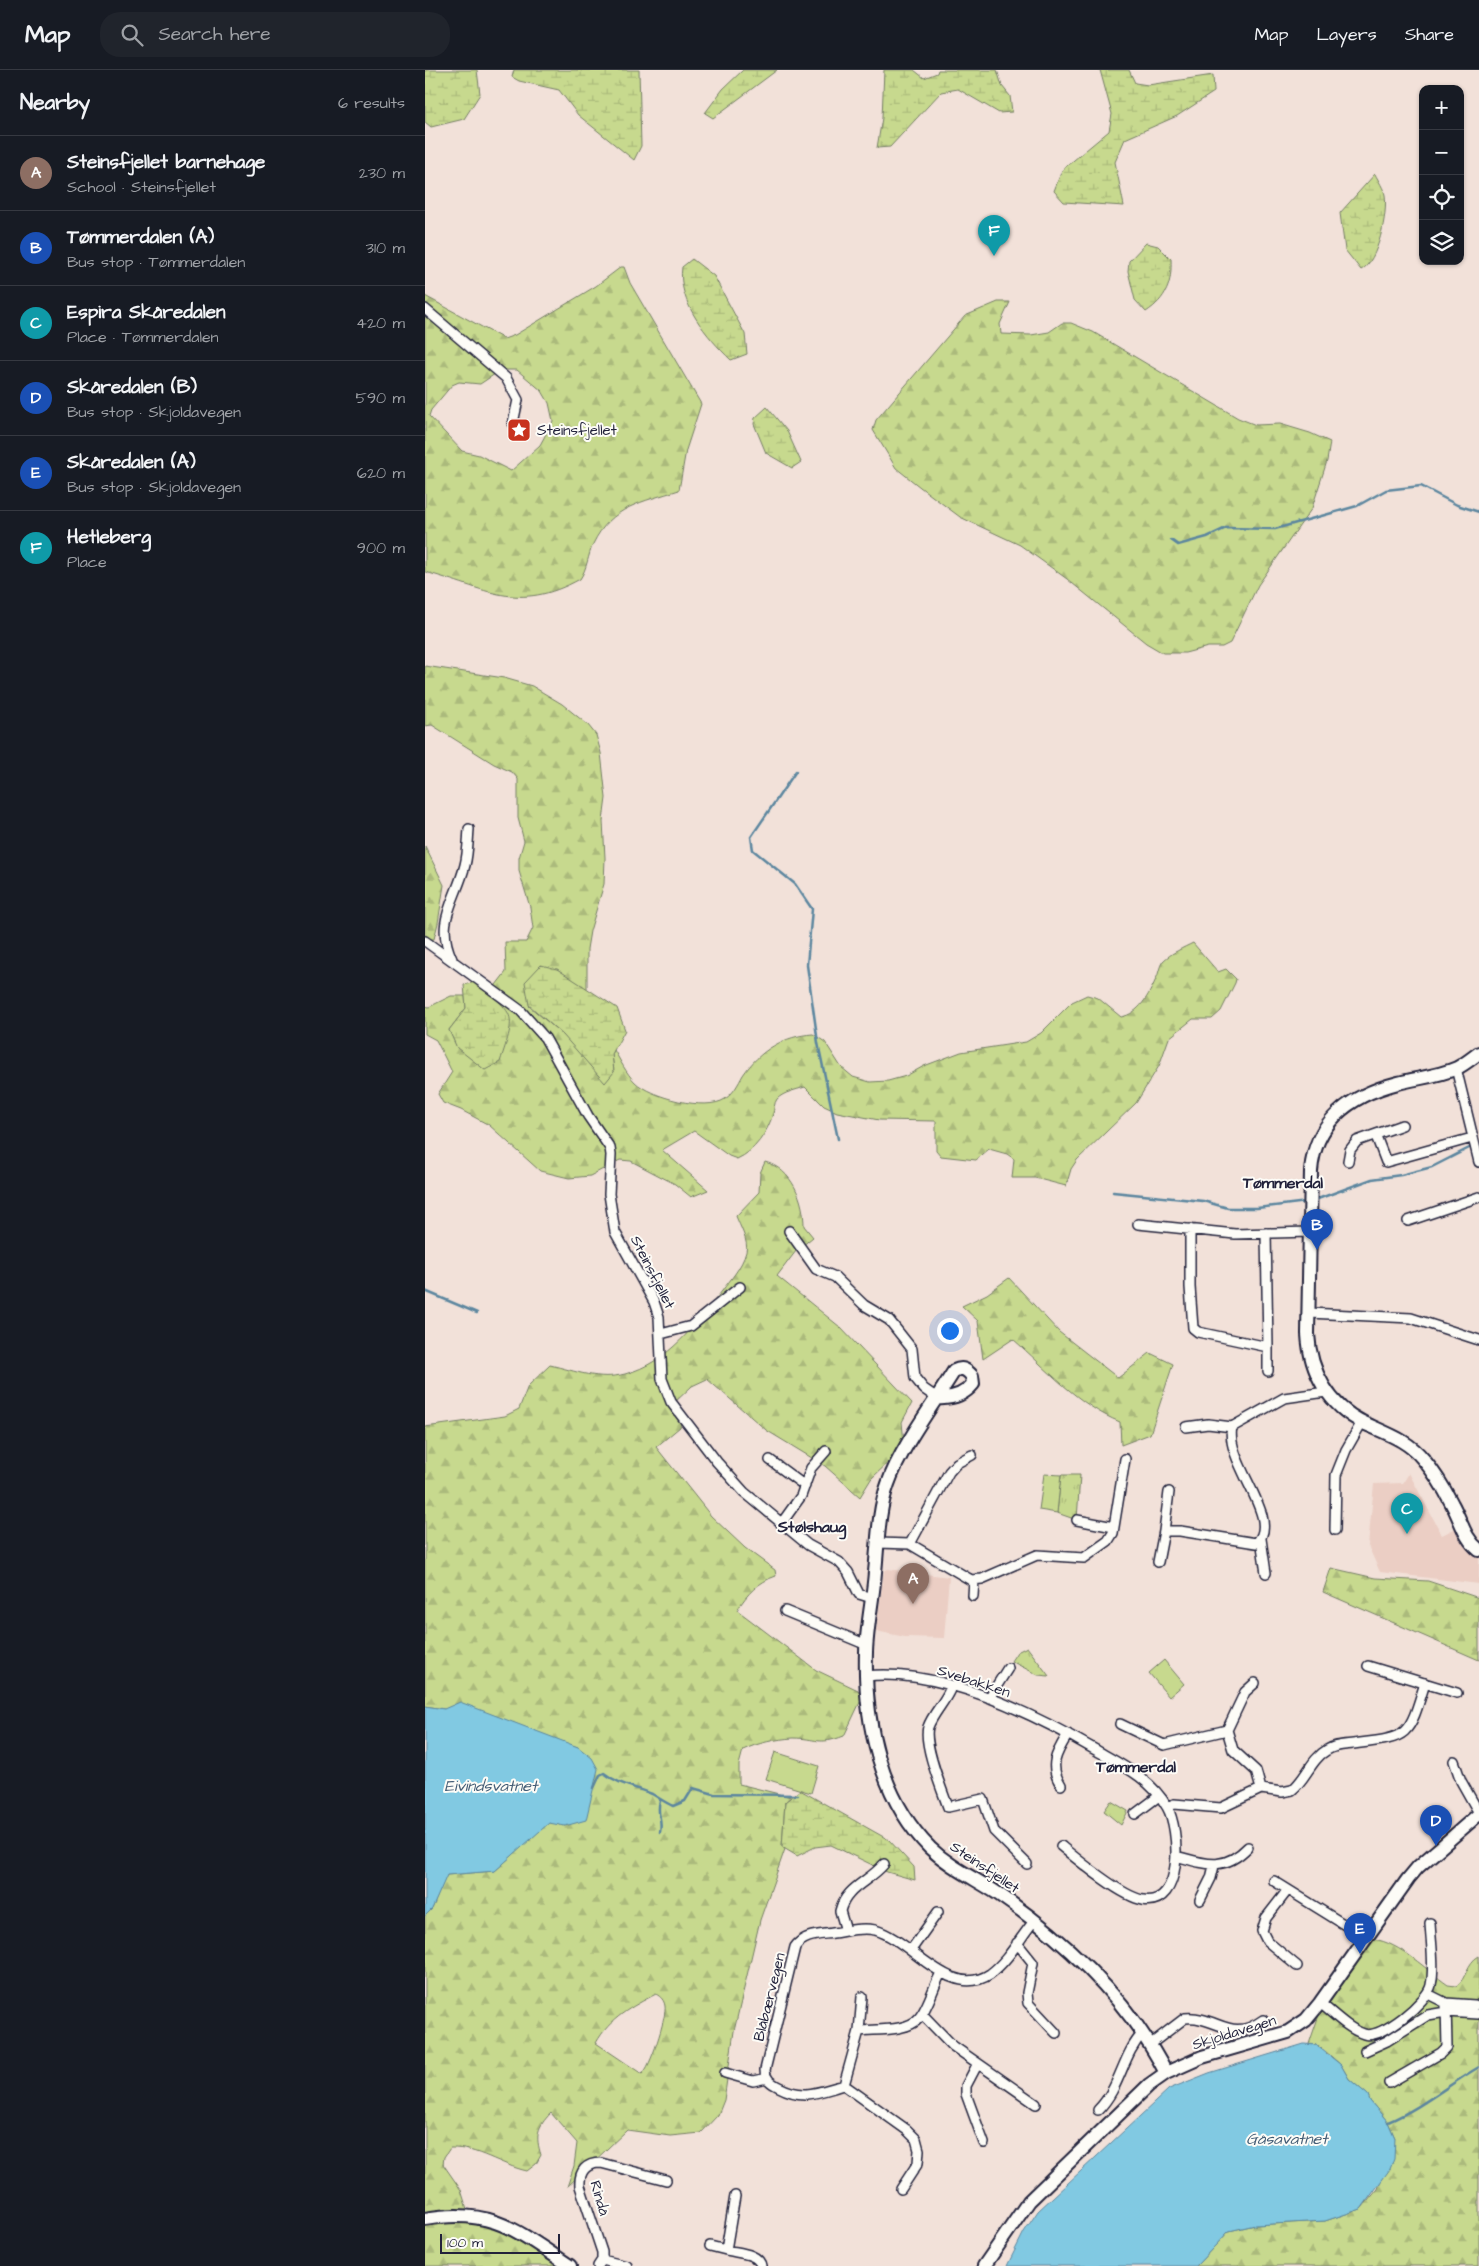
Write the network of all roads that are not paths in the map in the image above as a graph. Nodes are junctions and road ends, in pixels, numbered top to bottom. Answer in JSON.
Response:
{"nodes":[{"id":1,"x":425,"y":309,"type":"edge"},
{"id":2,"x":513,"y":423,"type":"dead end"},
{"id":3,"x":469,"y":829,"type":"dead end"},
{"id":4,"x":425,"y":942,"type":"edge"},
{"id":5,"x":453,"y":961,"type":"junction"},
{"id":6,"x":1479,"y":1053,"type":"edge"},
{"id":7,"x":1456,"y":1068,"type":"junction"},
{"id":8,"x":1402,"y":1125,"type":"dead end"},
{"id":9,"x":1376,"y":1136,"type":"junction"},
{"id":10,"x":1472,"y":1138,"type":"junction"},
{"id":11,"x":1479,"y":1159,"type":"edge"},
{"id":12,"x":1348,"y":1161,"type":"dead end"},
{"id":13,"x":1479,"y":1197,"type":"edge"},
{"id":14,"x":1408,"y":1221,"type":"dead end"},
{"id":15,"x":1138,"y":1224,"type":"dead end"},
{"id":16,"x":1190,"y":1229,"type":"junction"},
{"id":17,"x":789,"y":1231,"type":"dead end"},
{"id":18,"x":1310,"y":1232,"type":"junction"},
{"id":19,"x":1266,"y":1233,"type":"junction"},
{"id":20,"x":740,"y":1288,"type":"dead end"},
{"id":21,"x":1309,"y":1312,"type":"junction"},
{"id":22,"x":661,"y":1334,"type":"junction"},
{"id":23,"x":1479,"y":1340,"type":"edge"},
{"id":24,"x":1268,"y":1347,"type":"junction"},
{"id":25,"x":1268,"y":1371,"type":"dead end"},
{"id":26,"x":1327,"y":1392,"type":"junction"},
{"id":27,"x":937,"y":1398,"type":"joint"},
{"id":28,"x":1362,"y":1422,"type":"junction"},
{"id":29,"x":1186,"y":1427,"type":"dead end"},
{"id":30,"x":1232,"y":1427,"type":"junction"},
{"id":31,"x":825,"y":1451,"type":"dead end"},
{"id":32,"x":972,"y":1455,"type":"dead end"},
{"id":33,"x":1125,"y":1459,"type":"dead end"},
{"id":34,"x":770,"y":1460,"type":"dead end"},
{"id":35,"x":805,"y":1486,"type":"junction"},
{"id":36,"x":1169,"y":1492,"type":"dead end"},
{"id":37,"x":1077,"y":1520,"type":"dead end"},
{"id":38,"x":781,"y":1524,"type":"junction"},
{"id":39,"x":1114,"y":1527,"type":"junction"},
{"id":40,"x":1335,"y":1530,"type":"dead end"},
{"id":41,"x":1164,"y":1531,"type":"junction"},
{"id":42,"x":1261,"y":1539,"type":"junction"},
{"id":43,"x":879,"y":1543,"type":"junction"},
{"id":44,"x":910,"y":1544,"type":"junction"},
{"id":45,"x":1479,"y":1550,"type":"edge"},
{"id":46,"x":1158,"y":1562,"type":"dead end"},
{"id":47,"x":1266,"y":1573,"type":"dead end"},
{"id":48,"x":974,"y":1580,"type":"junction"},
{"id":49,"x":973,"y":1596,"type":"dead end"},
{"id":50,"x":872,"y":1598,"type":"junction"},
{"id":51,"x":785,"y":1611,"type":"dead end"},
{"id":52,"x":867,"y":1645,"type":"junction"},
{"id":53,"x":1367,"y":1666,"type":"dead end"},
{"id":54,"x":1008,"y":1668,"type":"dead end"},
{"id":55,"x":866,"y":1676,"type":"junction"},
{"id":56,"x":1255,"y":1683,"type":"dead end"},
{"id":57,"x":1425,"y":1683,"type":"junction"},
{"id":58,"x":951,"y":1687,"type":"junction"},
{"id":59,"x":1457,"y":1693,"type":"dead end"},
{"id":60,"x":989,"y":1698,"type":"junction"},
{"id":61,"x":1120,"y":1724,"type":"dead end"},
{"id":62,"x":1227,"y":1730,"type":"junction"},
{"id":63,"x":1068,"y":1734,"type":"junction"},
{"id":64,"x":1454,"y":1761,"type":"dead end"},
{"id":65,"x":1061,"y":1785,"type":"dead end"},
{"id":66,"x":1261,"y":1789,"type":"junction"},
{"id":67,"x":1159,"y":1796,"type":"junction"},
{"id":68,"x":1167,"y":1807,"type":"junction"},
{"id":69,"x":1479,"y":1813,"type":"edge"},
{"id":70,"x":1135,"y":1814,"type":"dead end"},
{"id":71,"x":1061,"y":1846,"type":"dead end"},
{"id":72,"x":1248,"y":1847,"type":"dead end"},
{"id":73,"x":1176,"y":1856,"type":"junction"},
{"id":74,"x":883,"y":1864,"type":"dead end"},
{"id":75,"x":1027,"y":1864,"type":"dead end"},
{"id":76,"x":1214,"y":1866,"type":"junction"},
{"id":77,"x":1274,"y":1881,"type":"dead end"},
{"id":78,"x":1287,"y":1891,"type":"junction"},
{"id":79,"x":1200,"y":1900,"type":"dead end"},
{"id":80,"x":938,"y":1912,"type":"dead end"},
{"id":81,"x":1034,"y":1921,"type":"junction"},
{"id":82,"x":1430,"y":1923,"type":"dead end"},
{"id":83,"x":846,"y":1931,"type":"junction"},
{"id":84,"x":1366,"y":1938,"type":"junction"},
{"id":85,"x":1017,"y":1943,"type":"junction"},
{"id":86,"x":911,"y":1950,"type":"junction"},
{"id":87,"x":1297,"y":1966,"type":"dead end"},
{"id":88,"x":941,"y":1973,"type":"junction"},
{"id":89,"x":1428,"y":1994,"type":"junction"},
{"id":90,"x":862,"y":1997,"type":"dead end"},
{"id":91,"x":1320,"y":2003,"type":"junction"},
{"id":92,"x":1446,"y":2008,"type":"junction"},
{"id":93,"x":1477,"y":2010,"type":"edge"},
{"id":94,"x":922,"y":2014,"type":"junction"},
{"id":95,"x":1263,"y":2020,"type":"dead end"},
{"id":96,"x":859,"y":2031,"type":"junction"},
{"id":97,"x":1056,"y":2033,"type":"dead end"},
{"id":98,"x":1143,"y":2033,"type":"junction"},
{"id":99,"x":1151,"y":2044,"type":"junction"},
{"id":100,"x":1365,"y":2051,"type":"dead end"},
{"id":101,"x":977,"y":2064,"type":"junction"},
{"id":102,"x":725,"y":2073,"type":"dead end"},
{"id":103,"x":1166,"y":2073,"type":"junction"},
{"id":104,"x":767,"y":2078,"type":"junction"},
{"id":105,"x":1389,"y":2083,"type":"dead end"},
{"id":106,"x":844,"y":2085,"type":"junction"},
{"id":107,"x":1036,"y":2104,"type":"dead end"},
{"id":108,"x":1098,"y":2110,"type":"dead end"},
{"id":109,"x":984,"y":2143,"type":"dead end"},
{"id":110,"x":666,"y":2180,"type":"dead end"},
{"id":111,"x":901,"y":2189,"type":"dead end"},
{"id":112,"x":735,"y":2196,"type":"dead end"},
{"id":113,"x":425,"y":2219,"type":"edge"},
{"id":114,"x":710,"y":2246,"type":"dead end"},
{"id":115,"x":726,"y":2250,"type":"junction"},
{"id":116,"x":600,"y":2263,"type":"edge"},
{"id":117,"x":570,"y":2266,"type":"edge"},
{"id":118,"x":627,"y":2266,"type":"edge"},
{"id":119,"x":761,"y":2266,"type":"edge"},
{"id":120,"x":984,"y":2266,"type":"edge"}],
"edges":[{"from":1,"to":2,"type":"street"},
{"from":3,"to":5,"type":"street"},
{"from":4,"to":5,"type":"street","name":"Steinsfjellet"},
{"from":5,"to":22,"type":"street","name":"Steinsfjellet"},
{"from":6,"to":7,"type":"street"},
{"from":7,"to":10,"type":"street"},
{"from":7,"to":18,"type":"street"},
{"from":8,"to":9,"type":"street"},
{"from":9,"to":10,"type":"street"},
{"from":9,"to":12,"type":"street"},
{"from":10,"to":11,"type":"street"},
{"from":13,"to":14,"type":"street"},
{"from":15,"to":16,"type":"street"},
{"from":16,"to":19,"type":"street"},
{"from":16,"to":24,"type":"street"},
{"from":17,"to":27,"type":"street"},
{"from":18,"to":19,"type":"street"},
{"from":18,"to":21,"type":"street"},
{"from":19,"to":24,"type":"street"},
{"from":20,"to":22,"type":"street"},
{"from":21,"to":23,"type":"street"},
{"from":21,"to":26,"type":"street"},
{"from":22,"to":38,"type":"street","name":"Steinsfjellet"},
{"from":24,"to":25,"type":"street"},
{"from":26,"to":28,"type":"street"},
{"from":26,"to":30,"type":"street"},
{"from":27,"to":43,"type":"street","name":"Steinsfjellet"},
{"from":28,"to":40,"type":"street"},
{"from":28,"to":45,"type":"street"},
{"from":29,"to":30,"type":"street"},
{"from":30,"to":42,"type":"street"},
{"from":31,"to":35,"type":"street"},
{"from":32,"to":44,"type":"street"},
{"from":33,"to":39,"type":"street"},
{"from":34,"to":35,"type":"street"},
{"from":35,"to":38,"type":"street"},
{"from":36,"to":41,"type":"street"},
{"from":37,"to":39,"type":"street"},
{"from":38,"to":50,"type":"street","name":"Steinsfjellet"},
{"from":39,"to":48,"type":"street"},
{"from":41,"to":42,"type":"street"},
{"from":41,"to":46,"type":"street"},
{"from":42,"to":47,"type":"street"},
{"from":43,"to":44,"type":"street"},
{"from":43,"to":50,"type":"street","name":"Steinsfjellet"},
{"from":44,"to":48,"type":"street"},
{"from":48,"to":49,"type":"street"},
{"from":50,"to":52,"type":"street","name":"Steinsfjellet"},
{"from":51,"to":52,"type":"street"},
{"from":52,"to":55,"type":"street","name":"Steinsfjellet"},
{"from":53,"to":57,"type":"street"},
{"from":54,"to":60,"type":"street"},
{"from":55,"to":58,"type":"street","name":"Svebakken"},
{"from":55,"to":81,"type":"street","name":"Steinsfjellet"},
{"from":56,"to":62,"type":"street"},
{"from":57,"to":59,"type":"street"},
{"from":57,"to":66,"type":"street"},
{"from":58,"to":60,"type":"street","name":"Svebakken"},
{"from":58,"to":75,"type":"street"},
{"from":60,"to":63,"type":"street","name":"Svebakken"},
{"from":61,"to":62,"type":"street"},
{"from":62,"to":66,"type":"street"},
{"from":63,"to":65,"type":"street"},
{"from":63,"to":67,"type":"street","name":"Svebakken"},
{"from":64,"to":69,"type":"street"},
{"from":66,"to":68,"type":"street"},
{"from":67,"to":68,"type":"street","name":"Svebakken"},
{"from":67,"to":70,"type":"street"},
{"from":68,"to":73,"type":"street","name":"Svebakken"},
{"from":69,"to":84,"type":"street","name":"Skjoldavegen"},
{"from":71,"to":73,"type":"street","name":"Svebakken"},
{"from":72,"to":76,"type":"street"},
{"from":73,"to":76,"type":"street"},
{"from":74,"to":83,"type":"street"},
{"from":76,"to":79,"type":"street"},
{"from":77,"to":78,"type":"street"},
{"from":78,"to":84,"type":"street"},
{"from":78,"to":87,"type":"street"},
{"from":80,"to":86,"type":"street"},
{"from":81,"to":85,"type":"street"},
{"from":81,"to":98,"type":"street","name":"Steinsfjellet"},
{"from":82,"to":89,"type":"street"},
{"from":83,"to":86,"type":"street","name":"Blåbærvegen"},
{"from":83,"to":104,"type":"street","name":"Blåbærvegen"},
{"from":84,"to":91,"type":"street","name":"Skjoldavegen"},
{"from":85,"to":88,"type":"street"},
{"from":85,"to":97,"type":"street"},
{"from":86,"to":88,"type":"street","name":"Blåbærvegen"},
{"from":88,"to":94,"type":"street"},
{"from":89,"to":91,"type":"street"},
{"from":89,"to":92,"type":"street"},
{"from":90,"to":96,"type":"street"},
{"from":91,"to":103,"type":"street","name":"Skjoldavegen"},
{"from":92,"to":93,"type":"street"},
{"from":92,"to":100,"type":"street"},
{"from":92,"to":105,"type":"street"},
{"from":94,"to":96,"type":"street"},
{"from":94,"to":101,"type":"street"},
{"from":95,"to":99,"type":"street","name":"Skjoldavegen"},
{"from":96,"to":106,"type":"street"},
{"from":98,"to":99,"type":"street","name":"Steinsfjellet"},
{"from":98,"to":108,"type":"street"},
{"from":99,"to":103,"type":"street","name":"Steinsfjellet"},
{"from":101,"to":107,"type":"street"},
{"from":101,"to":109,"type":"street"},
{"from":102,"to":104,"type":"street"},
{"from":103,"to":120,"type":"street","name":"Skjoldavegen"},
{"from":104,"to":106,"type":"street"},
{"from":106,"to":111,"type":"street"},
{"from":110,"to":116,"type":"street","name":"Rindå"},
{"from":112,"to":115,"type":"street"},
{"from":113,"to":117,"type":"street"},
{"from":114,"to":115,"type":"street"},
{"from":115,"to":119,"type":"street"},
{"from":116,"to":118,"type":"street","name":"Rindå"}]}
